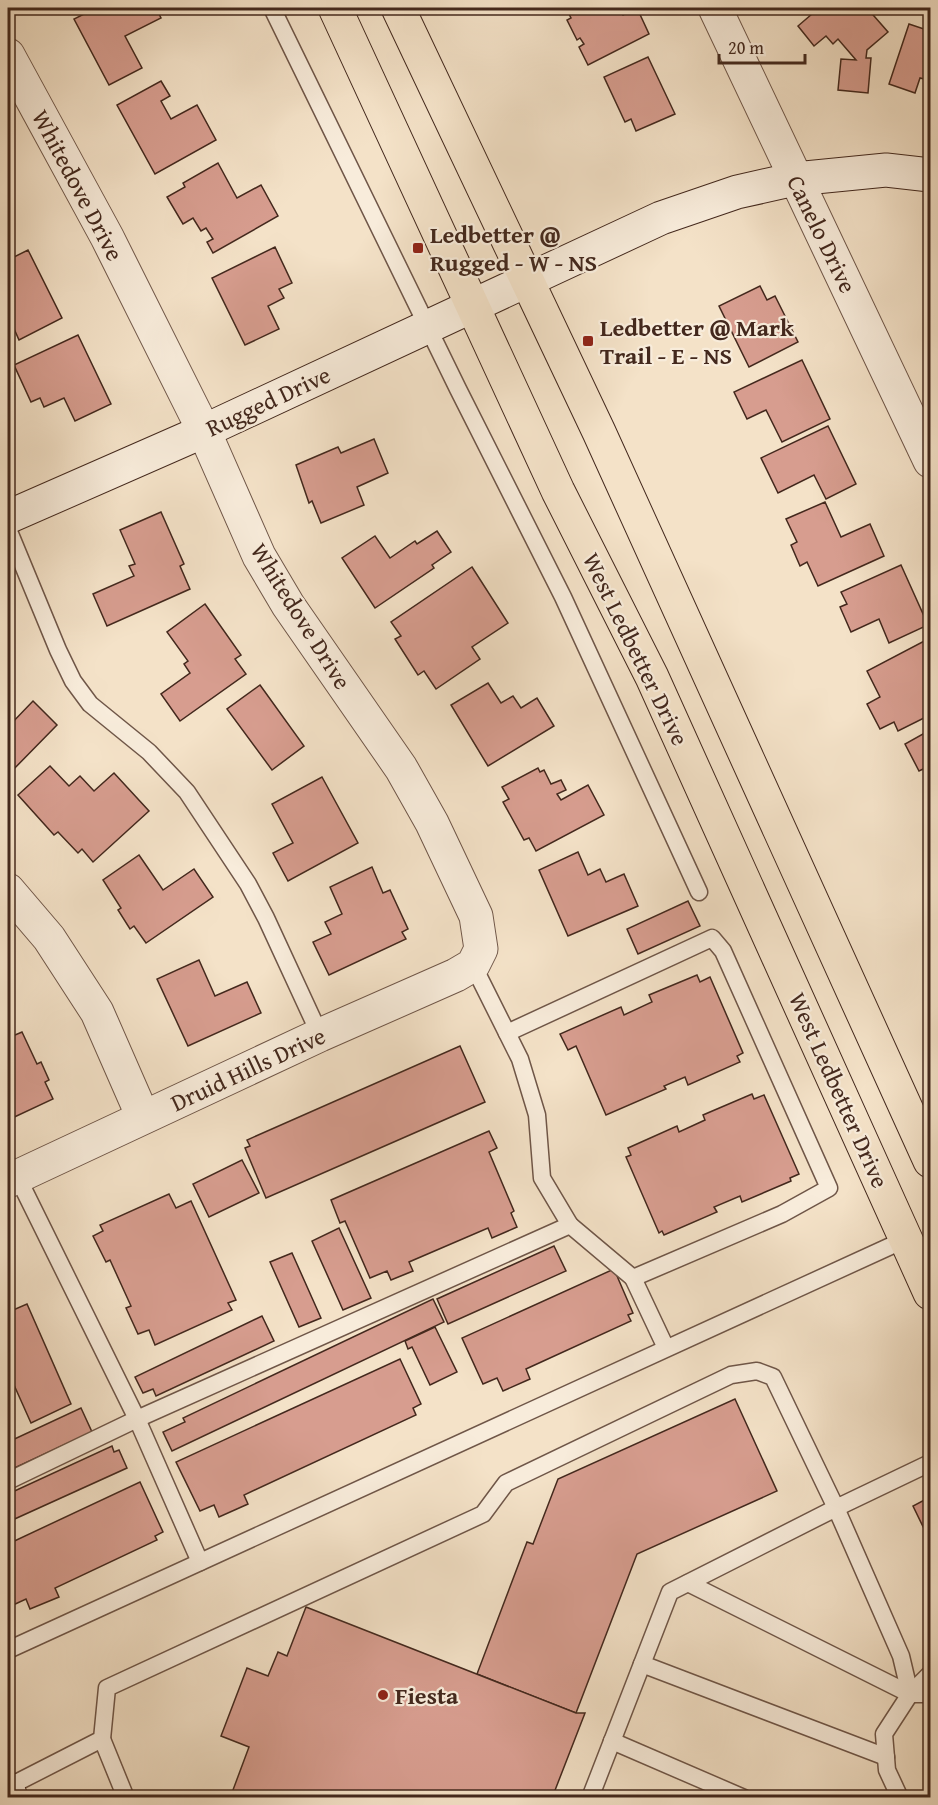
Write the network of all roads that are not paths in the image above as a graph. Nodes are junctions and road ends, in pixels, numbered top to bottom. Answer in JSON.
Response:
{"nodes":[{"id":1,"x":272,"y":8,"type":"edge"},
{"id":2,"x":335,"y":8,"type":"edge"},
{"id":3,"x":398,"y":8,"type":"edge"},
{"id":4,"x":715,"y":8,"type":"edge"},
{"id":5,"x":8,"y":56,"type":"edge"},
{"id":6,"x":930,"y":175,"type":"edge"},
{"id":7,"x":795,"y":179,"type":"junction"},
{"id":8,"x":527,"y":281,"type":"junction"},
{"id":9,"x":473,"y":305,"type":"junction"},
{"id":10,"x":427,"y":327,"type":"junction"},
{"id":11,"x":204,"y":431,"type":"junction"},
{"id":12,"x":930,"y":461,"type":"edge"},
{"id":13,"x":8,"y":517,"type":"edge"},
{"id":14,"x":8,"y":529,"type":"edge"},
{"id":15,"x":8,"y":890,"type":"edge"},
{"id":16,"x":699,"y":892,"type":"dead end"},
{"id":17,"x":477,"y":957,"type":"junction"},
{"id":18,"x":507,"y":1033,"type":"junction"},
{"id":19,"x":320,"y":1035,"type":"junction"},
{"id":20,"x":143,"y":1118,"type":"junction"},
{"id":21,"x":930,"y":1161,"type":"edge"},
{"id":22,"x":12,"y":1178,"type":"edge"},
{"id":23,"x":570,"y":1225,"type":"junction"},
{"id":24,"x":906,"y":1239,"type":"junction"},
{"id":25,"x":633,"y":1278,"type":"junction"},
{"id":26,"x":930,"y":1293,"type":"edge"},
{"id":27,"x":666,"y":1348,"type":"junction"},
{"id":28,"x":136,"y":1419,"type":"junction"},
{"id":29,"x":930,"y":1463,"type":"edge"},
{"id":30,"x":8,"y":1481,"type":"edge"},
{"id":31,"x":836,"y":1508,"type":"junction"},
{"id":32,"x":200,"y":1562,"type":"junction"},
{"id":33,"x":688,"y":1584,"type":"junction"},
{"id":34,"x":8,"y":1650,"type":"edge"},
{"id":35,"x":642,"y":1664,"type":"junction"},
{"id":36,"x":930,"y":1674,"type":"edge"},
{"id":37,"x":910,"y":1694,"type":"junction"},
{"id":38,"x":930,"y":1694,"type":"edge"},
{"id":39,"x":102,"y":1739,"type":"junction"},
{"id":40,"x":612,"y":1741,"type":"junction"},
{"id":41,"x":886,"y":1757,"type":"junction"},
{"id":42,"x":8,"y":1788,"type":"edge"},
{"id":43,"x":11,"y":1797,"type":"edge"},
{"id":44,"x":126,"y":1797,"type":"edge"},
{"id":45,"x":590,"y":1797,"type":"edge"},
{"id":46,"x":744,"y":1797,"type":"edge"},
{"id":47,"x":900,"y":1797,"type":"edge"}],
"edges":[{"from":1,"to":10,"type":"lane"},
{"from":2,"to":9,"type":"main road","name":"West Ledbetter Drive"},
{"from":3,"to":8,"type":"main road"},
{"from":4,"to":7,"type":"street","name":"Canelo Drive"},
{"from":5,"to":11,"type":"street","name":"Whitedove Drive"},
{"from":6,"to":7,"type":"street","name":"Rugged Drive"},
{"from":7,"to":8,"type":"street","name":"Rugged Drive"},
{"from":7,"to":12,"type":"street","name":"Canelo Drive"},
{"from":8,"to":9,"type":"street","name":"Rugged Drive"},
{"from":8,"to":21,"type":"main road"},
{"from":9,"to":10,"type":"street","name":"Rugged Drive"},
{"from":9,"to":24,"type":"main road","name":"West Ledbetter Drive"},
{"from":10,"to":11,"type":"street","name":"Rugged Drive"},
{"from":10,"to":16,"type":"lane"},
{"from":11,"to":13,"type":"street","name":"Rugged Drive"},
{"from":11,"to":17,"type":"street","name":"Whitedove Drive"},
{"from":14,"to":19,"type":"lane"},
{"from":15,"to":20,"type":"street"},
{"from":17,"to":18,"type":"lane"},
{"from":17,"to":19,"type":"street","name":"Druid Hills Drive"},
{"from":18,"to":23,"type":"lane"},
{"from":18,"to":25,"type":"lane"},
{"from":19,"to":20,"type":"street","name":"Druid Hills Drive"},
{"from":20,"to":22,"type":"street","name":"Druid Hills Drive"},
{"from":22,"to":28,"type":"lane"},
{"from":23,"to":25,"type":"lane"},
{"from":23,"to":28,"type":"lane"},
{"from":24,"to":26,"type":"main road","name":"West Ledbetter Drive"},
{"from":24,"to":27,"type":"lane"},
{"from":25,"to":27,"type":"lane"},
{"from":27,"to":32,"type":"lane"},
{"from":28,"to":30,"type":"lane"},
{"from":28,"to":32,"type":"lane"},
{"from":29,"to":31,"type":"lane"},
{"from":31,"to":33,"type":"lane"},
{"from":31,"to":37,"type":"lane"},
{"from":31,"to":39,"type":"lane"},
{"from":32,"to":34,"type":"lane"},
{"from":33,"to":35,"type":"lane"},
{"from":33,"to":37,"type":"lane"},
{"from":35,"to":40,"type":"lane"},
{"from":35,"to":41,"type":"lane"},
{"from":36,"to":37,"type":"lane"},
{"from":37,"to":38,"type":"lane"},
{"from":37,"to":41,"type":"lane"},
{"from":39,"to":42,"type":"lane"},
{"from":39,"to":44,"type":"lane"},
{"from":40,"to":45,"type":"lane"},
{"from":40,"to":46,"type":"lane"},
{"from":41,"to":47,"type":"lane"},
{"from":42,"to":43,"type":"street"}]}
